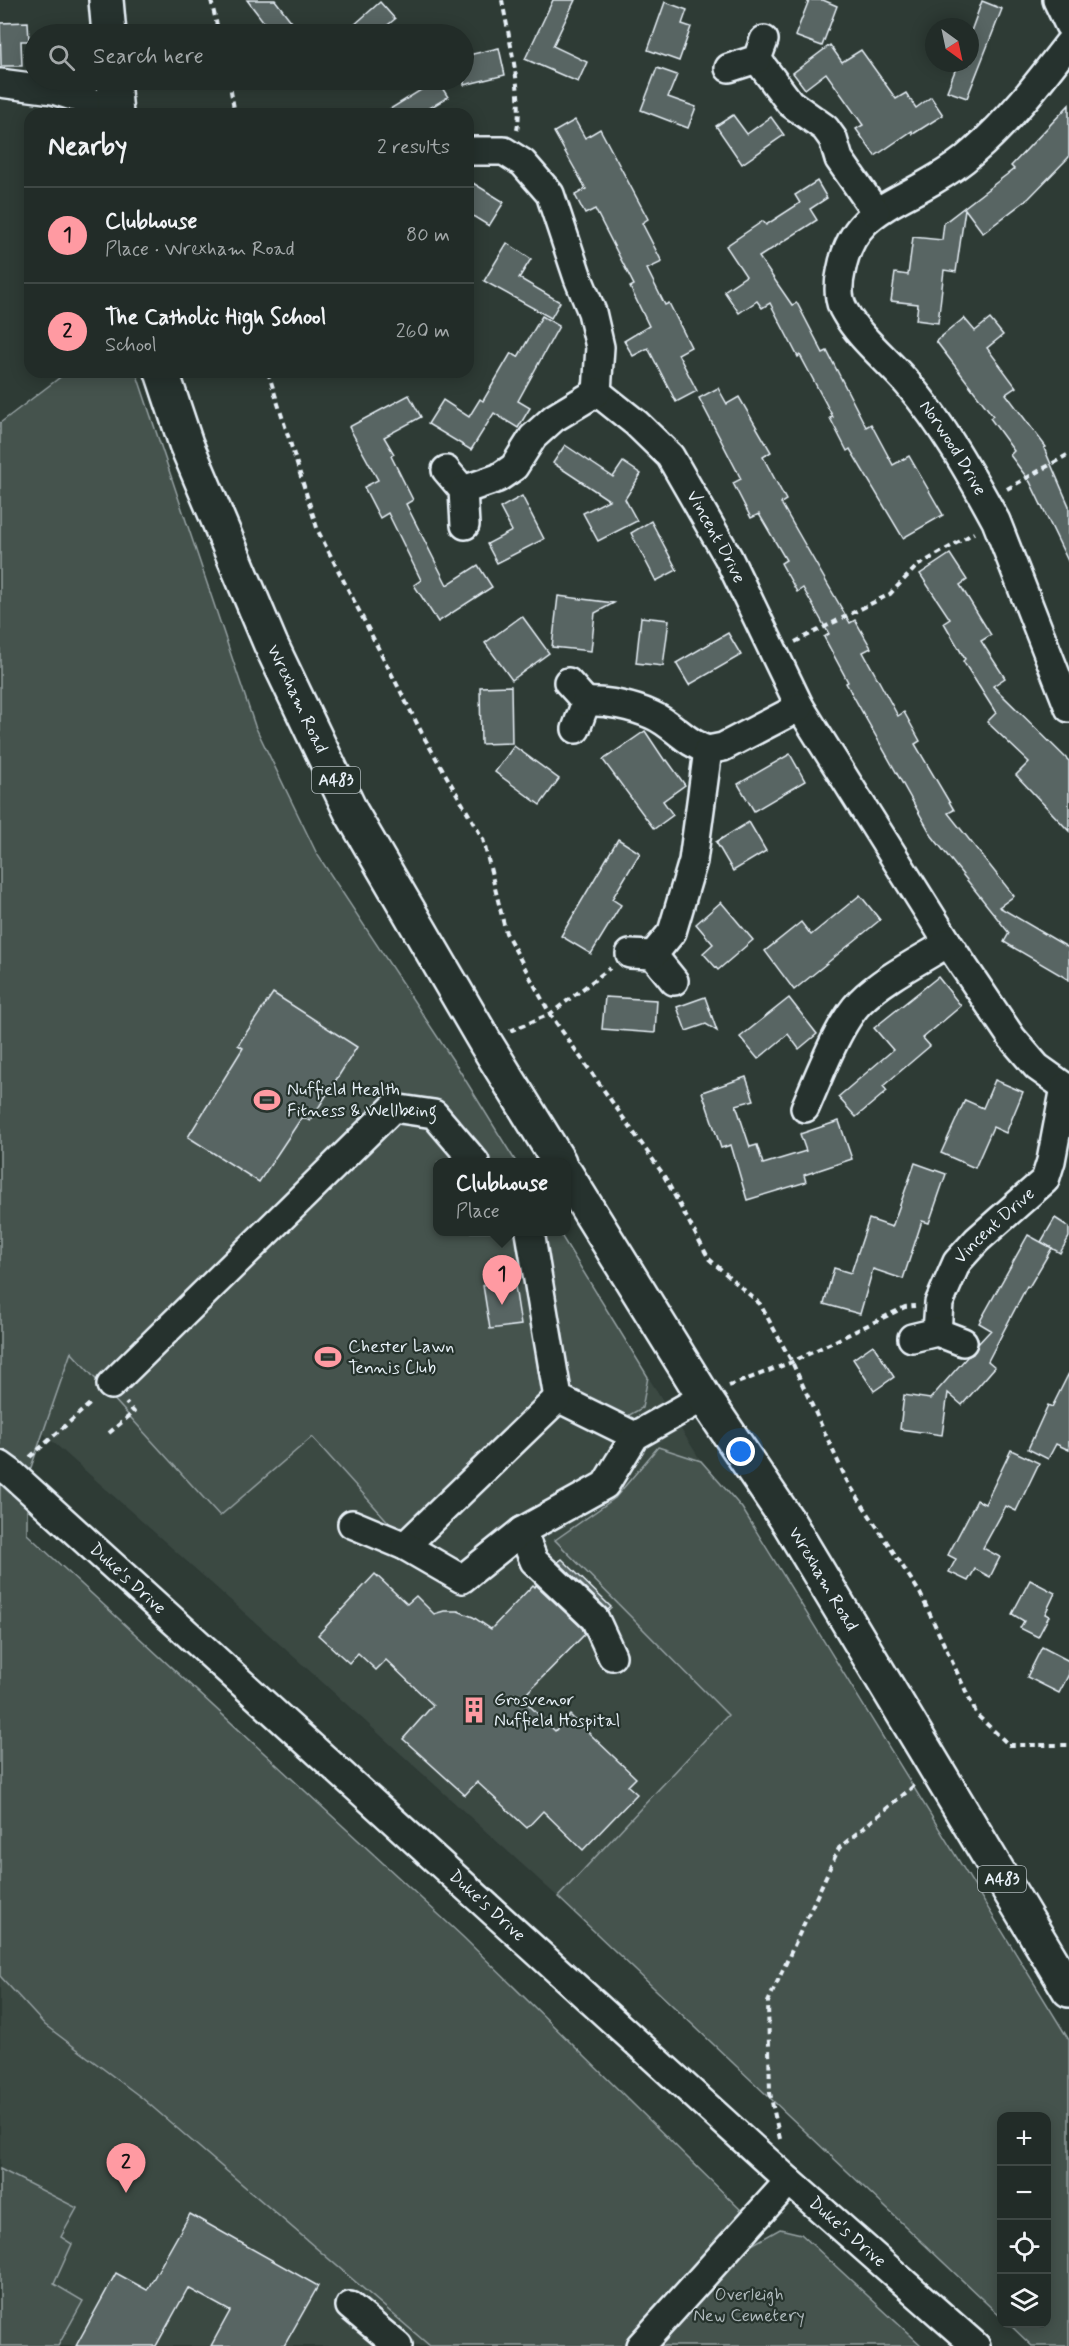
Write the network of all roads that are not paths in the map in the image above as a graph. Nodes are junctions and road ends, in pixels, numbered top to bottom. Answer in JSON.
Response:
{"nodes":[{"id":1,"x":106,"y":0,"type":"edge"},
{"id":2,"x":1057,"y":0,"type":"edge"},
{"id":3,"x":108,"y":24,"type":"edge"},
{"id":4,"x":1069,"y":25,"type":"edge"},
{"id":5,"x":1069,"y":44,"type":"edge"},
{"id":6,"x":729,"y":68,"type":"dead end"},
{"id":7,"x":0,"y":82,"type":"edge"},
{"id":8,"x":24,"y":86,"type":"edge"},
{"id":9,"x":54,"y":90,"type":"edge"},
{"id":10,"x":115,"y":101,"type":"edge"},
{"id":11,"x":474,"y":151,"type":"edge"},
{"id":12,"x":876,"y":212,"type":"junction"},
{"id":13,"x":164,"y":378,"type":"edge"},
{"id":14,"x":597,"y":392,"type":"junction"},
{"id":15,"x":446,"y":470,"type":"dead end"},
{"id":16,"x":464,"y":490,"type":"junction"},
{"id":17,"x":465,"y":525,"type":"dead end"},
{"id":18,"x":568,"y":682,"type":"dead end"},
{"id":19,"x":586,"y":702,"type":"junction"},
{"id":20,"x":800,"y":707,"type":"junction"},
{"id":21,"x":1069,"y":708,"type":"edge"},
{"id":22,"x":576,"y":729,"type":"dead end"},
{"id":23,"x":708,"y":750,"type":"junction"},
{"id":24,"x":948,"y":943,"type":"junction"},
{"id":25,"x":674,"y":981,"type":"dead end"},
{"id":26,"x":1067,"y":1087,"type":"edge"},
{"id":27,"x":805,"y":1108,"type":"dead end"},
{"id":28,"x":472,"y":1158,"type":"edge"},
{"id":29,"x":557,"y":1158,"type":"edge"},
{"id":30,"x":571,"y":1180,"type":"edge"},
{"id":31,"x":531,"y":1236,"type":"edge"},
{"id":32,"x":963,"y":1342,"type":"dead end"},
{"id":33,"x":111,"y":1384,"type":"dead end"},
{"id":34,"x":704,"y":1396,"type":"junction"},
{"id":35,"x":558,"y":1398,"type":"junction"},
{"id":36,"x":635,"y":1436,"type":"junction"},
{"id":37,"x":5,"y":1469,"type":"edge"},
{"id":38,"x":352,"y":1524,"type":"dead end"},
{"id":39,"x":522,"y":1531,"type":"junction"},
{"id":40,"x":405,"y":1546,"type":"junction"},
{"id":41,"x":612,"y":1656,"type":"dead end"},
{"id":42,"x":1069,"y":1990,"type":"edge"},
{"id":43,"x":789,"y":2181,"type":"junction"},
{"id":44,"x":350,"y":2306,"type":"dead end"},
{"id":45,"x":398,"y":2346,"type":"edge"},
{"id":46,"x":640,"y":2346,"type":"edge"},
{"id":47,"x":976,"y":2346,"type":"edge"}],
"edges":[{"from":1,"to":3,"type":"highway"},
{"from":2,"to":4,"type":"street"},
{"from":5,"to":12,"type":"street","name":"Norwood Drive"},
{"from":6,"to":12,"type":"street"},
{"from":7,"to":8,"type":"street"},
{"from":9,"to":10,"type":"street"},
{"from":11,"to":14,"type":"street"},
{"from":12,"to":21,"type":"street","name":"Norwood Drive"},
{"from":13,"to":29,"type":"highway","name":"Wrexham Road","number":"A483"},
{"from":14,"to":16,"type":"street"},
{"from":14,"to":20,"type":"street","name":"Vincent Drive"},
{"from":15,"to":16,"type":"street"},
{"from":16,"to":17,"type":"street"},
{"from":18,"to":19,"type":"street"},
{"from":19,"to":22,"type":"street"},
{"from":19,"to":23,"type":"street"},
{"from":20,"to":23,"type":"street"},
{"from":20,"to":24,"type":"street","name":"Vincent Drive"},
{"from":23,"to":25,"type":"street"},
{"from":24,"to":26,"type":"street","name":"Vincent Drive"},
{"from":24,"to":27,"type":"street"},
{"from":26,"to":32,"type":"street","name":"Vincent Drive"},
{"from":28,"to":33,"type":"street"},
{"from":30,"to":34,"type":"highway","name":"Wrexham Road","number":"A483"},
{"from":31,"to":35,"type":"street"},
{"from":34,"to":36,"type":"street"},
{"from":34,"to":42,"type":"highway","name":"Wrexham Road","number":"A483"},
{"from":35,"to":36,"type":"street"},
{"from":35,"to":40,"type":"street"},
{"from":36,"to":39,"type":"street"},
{"from":37,"to":43,"type":"street","name":"Duke's Drive"},
{"from":38,"to":40,"type":"street"},
{"from":39,"to":40,"type":"street"},
{"from":39,"to":41,"type":"street"},
{"from":43,"to":46,"type":"street"},
{"from":43,"to":47,"type":"street","name":"Duke's Drive"},
{"from":44,"to":45,"type":"street"}]}
